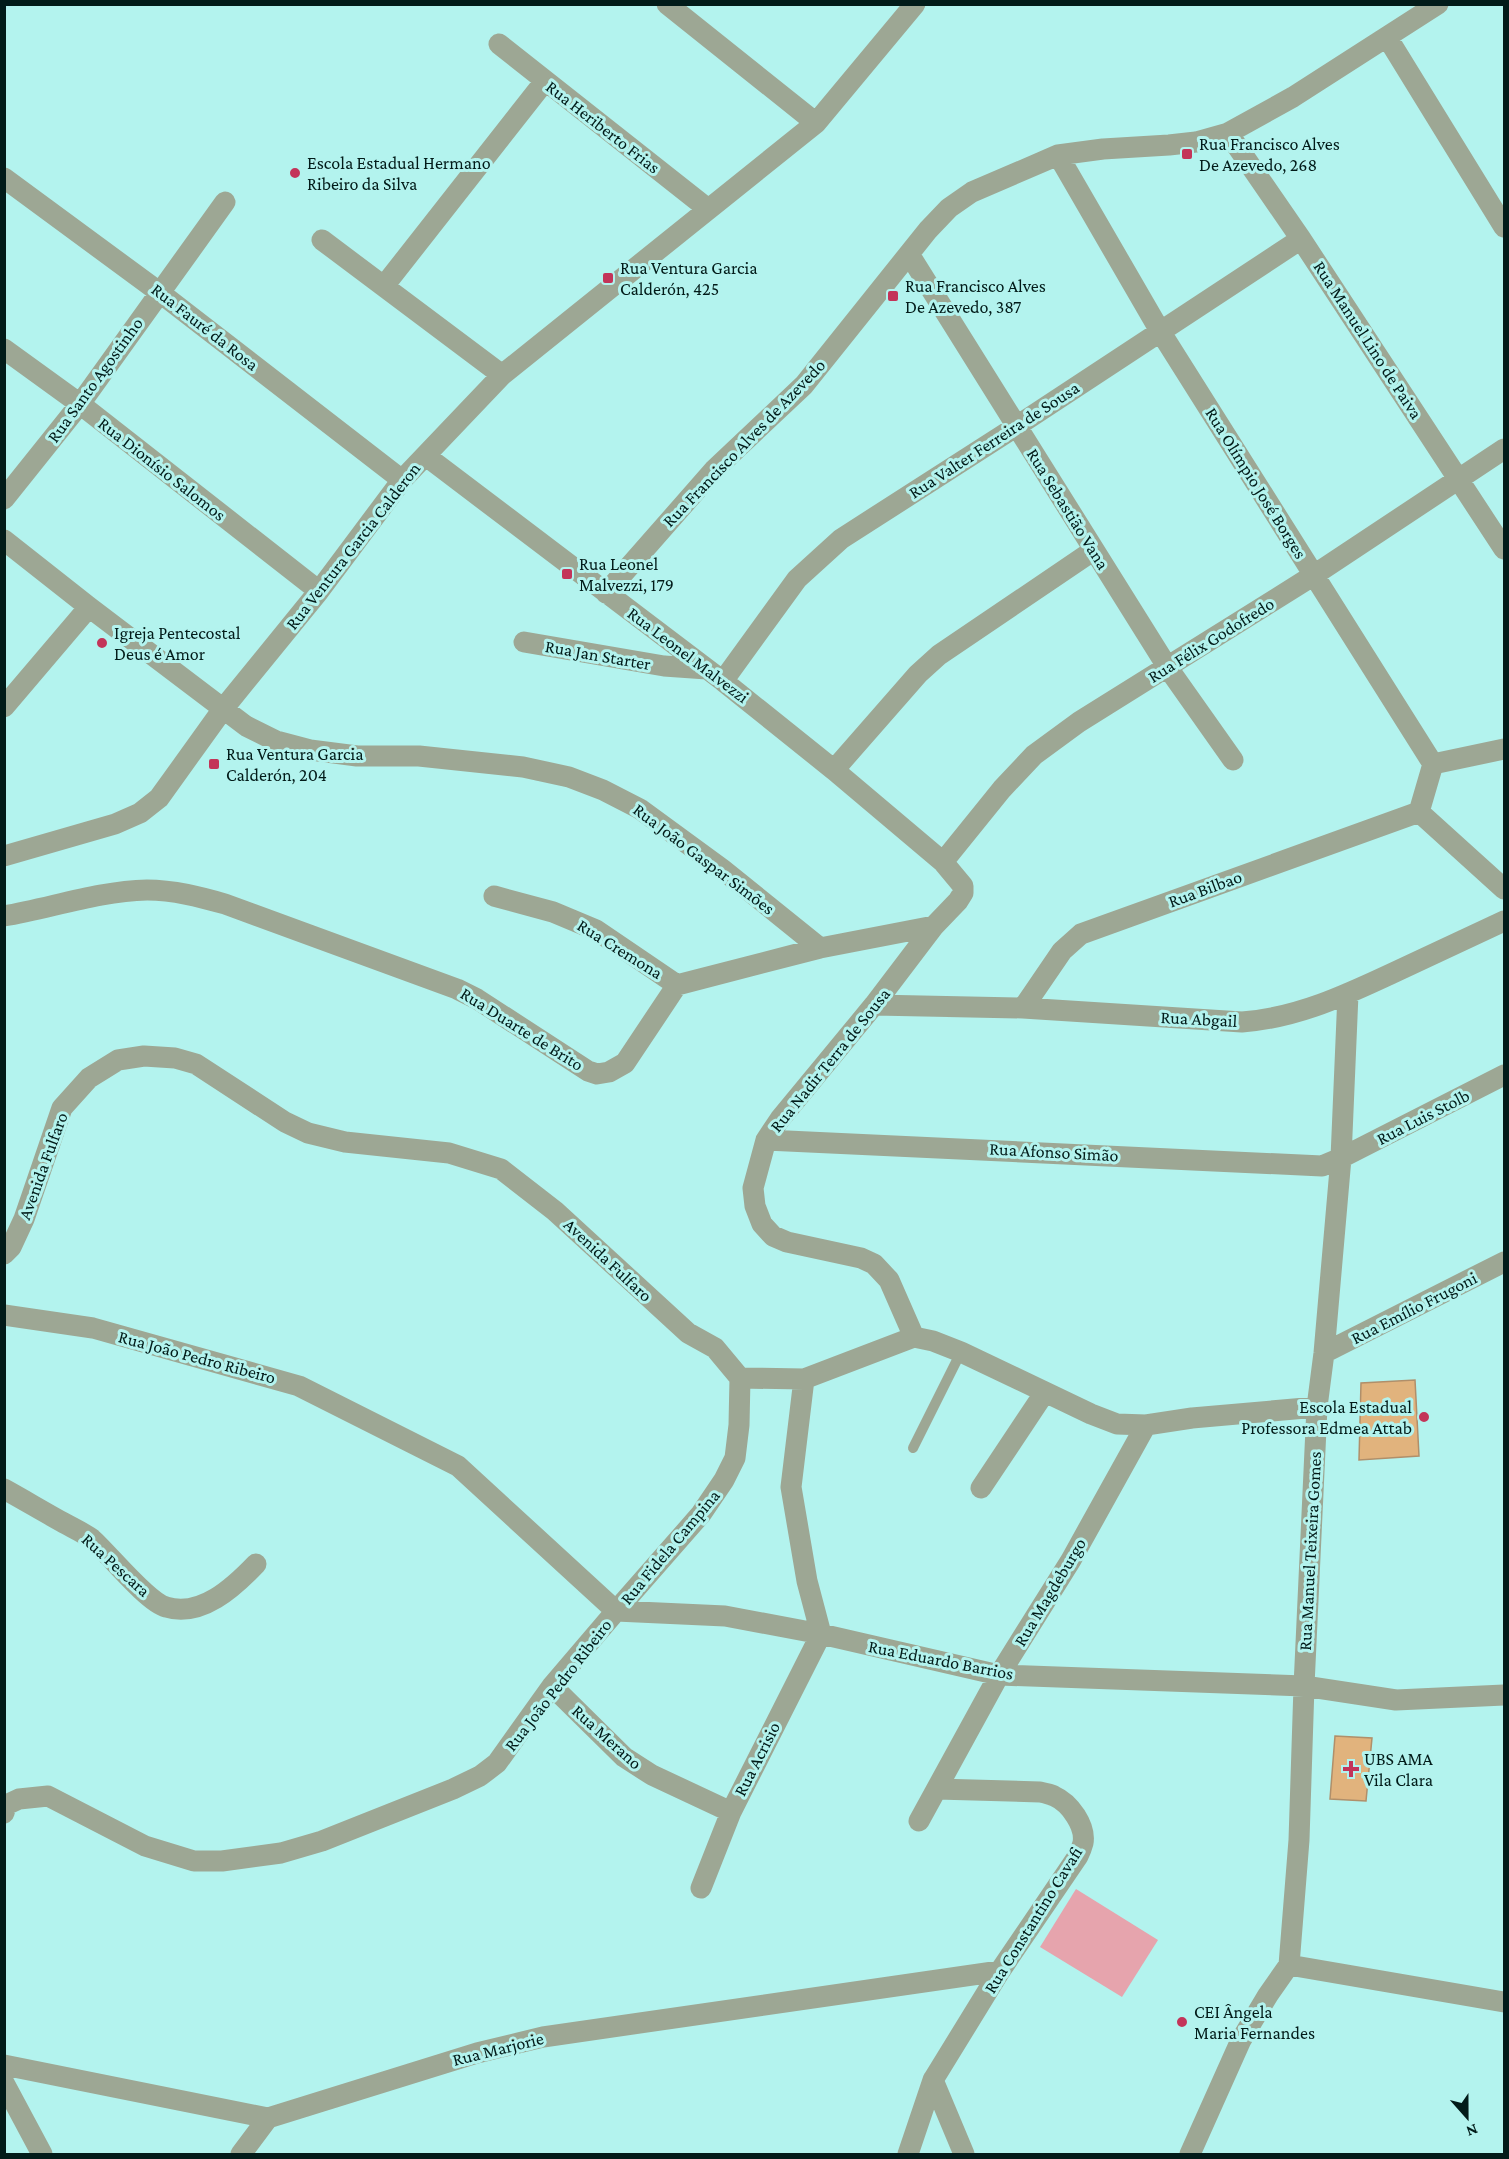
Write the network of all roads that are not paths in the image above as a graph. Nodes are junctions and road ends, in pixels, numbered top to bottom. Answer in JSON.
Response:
{"nodes":[{"id":1,"x":667,"y":4,"type":"edge"},
{"id":2,"x":915,"y":4,"type":"edge"},
{"id":3,"x":1438,"y":4,"type":"edge"},
{"id":4,"x":1387,"y":37,"type":"junction"},
{"id":5,"x":499,"y":44,"type":"dead end"},
{"id":6,"x":545,"y":81,"type":"junction"},
{"id":7,"x":816,"y":123,"type":"junction"},
{"id":8,"x":1228,"y":133,"type":"junction"},
{"id":9,"x":1058,"y":155,"type":"junction"},
{"id":10,"x":4,"y":178,"type":"edge"},
{"id":11,"x":225,"y":202,"type":"dead end"},
{"id":12,"x":708,"y":209,"type":"junction"},
{"id":13,"x":1504,"y":227,"type":"edge"},
{"id":14,"x":1301,"y":239,"type":"junction"},
{"id":15,"x":322,"y":240,"type":"dead end"},
{"id":16,"x":909,"y":254,"type":"junction"},
{"id":17,"x":384,"y":286,"type":"junction"},
{"id":18,"x":159,"y":292,"type":"junction"},
{"id":19,"x":1160,"y":331,"type":"junction"},
{"id":20,"x":4,"y":349,"type":"edge"},
{"id":21,"x":502,"y":375,"type":"junction"},
{"id":22,"x":80,"y":405,"type":"junction"},
{"id":23,"x":1017,"y":426,"type":"junction"},
{"id":24,"x":1504,"y":449,"type":"edge"},
{"id":25,"x":426,"y":456,"type":"junction"},
{"id":26,"x":1459,"y":479,"type":"junction"},
{"id":27,"x":402,"y":480,"type":"junction"},
{"id":28,"x":4,"y":498,"type":"edge"},
{"id":29,"x":4,"y":540,"type":"edge"},
{"id":30,"x":1504,"y":549,"type":"edge"},
{"id":31,"x":1094,"y":550,"type":"junction"},
{"id":32,"x":1314,"y":575,"type":"junction"},
{"id":33,"x":319,"y":591,"type":"junction"},
{"id":34,"x":606,"y":593,"type":"junction"},
{"id":35,"x":89,"y":607,"type":"junction"},
{"id":36,"x":524,"y":642,"type":"dead end"},
{"id":37,"x":1168,"y":668,"type":"junction"},
{"id":38,"x":715,"y":675,"type":"junction"},
{"id":39,"x":4,"y":707,"type":"edge"},
{"id":40,"x":223,"y":709,"type":"junction"},
{"id":41,"x":1504,"y":749,"type":"edge"},
{"id":42,"x":1233,"y":760,"type":"dead end"},
{"id":43,"x":1433,"y":764,"type":"junction"},
{"id":44,"x":834,"y":770,"type":"junction"},
{"id":45,"x":1419,"y":812,"type":"junction"},
{"id":46,"x":5,"y":857,"type":"edge"},
{"id":47,"x":944,"y":862,"type":"junction"},
{"id":48,"x":1504,"y":889,"type":"edge"},
{"id":49,"x":494,"y":896,"type":"dead end"},
{"id":50,"x":4,"y":916,"type":"edge"},
{"id":51,"x":1504,"y":921,"type":"edge"},
{"id":52,"x":934,"y":927,"type":"junction"},
{"id":53,"x":820,"y":948,"type":"junction"},
{"id":54,"x":677,"y":985,"type":"junction"},
{"id":55,"x":1348,"y":994,"type":"junction"},
{"id":56,"x":874,"y":1005,"type":"junction"},
{"id":57,"x":1023,"y":1008,"type":"junction"},
{"id":58,"x":1504,"y":1075,"type":"edge"},
{"id":59,"x":766,"y":1140,"type":"junction"},
{"id":60,"x":1341,"y":1158,"type":"junction"},
{"id":61,"x":4,"y":1254,"type":"edge"},
{"id":62,"x":1504,"y":1262,"type":"edge"},
{"id":63,"x":4,"y":1315,"type":"edge"},
{"id":64,"x":914,"y":1337,"type":"junction"},
{"id":65,"x":962,"y":1352,"type":"junction"},
{"id":66,"x":1324,"y":1353,"type":"junction"},
{"id":67,"x":740,"y":1377,"type":"junction"},
{"id":68,"x":804,"y":1378,"type":"junction"},
{"id":69,"x":1045,"y":1392,"type":"junction"},
{"id":70,"x":1317,"y":1407,"type":"junction"},
{"id":71,"x":1146,"y":1425,"type":"junction"},
{"id":72,"x":913,"y":1449,"type":"dead end"},
{"id":73,"x":981,"y":1488,"type":"dead end"},
{"id":74,"x":4,"y":1489,"type":"edge"},
{"id":75,"x":256,"y":1564,"type":"dead end"},
{"id":76,"x":616,"y":1611,"type":"junction"},
{"id":77,"x":821,"y":1634,"type":"junction"},
{"id":78,"x":999,"y":1675,"type":"junction"},
{"id":79,"x":552,"y":1686,"type":"junction"},
{"id":80,"x":1304,"y":1686,"type":"junction"},
{"id":81,"x":1504,"y":1695,"type":"edge"},
{"id":82,"x":937,"y":1789,"type":"junction"},
{"id":83,"x":12,"y":1806,"type":"edge"},
{"id":84,"x":731,"y":1812,"type":"junction"},
{"id":85,"x":919,"y":1821,"type":"dead end"},
{"id":86,"x":701,"y":1888,"type":"dead end"},
{"id":87,"x":1289,"y":1965,"type":"junction"},
{"id":88,"x":1000,"y":1971,"type":"junction"},
{"id":89,"x":1504,"y":2002,"type":"edge"},
{"id":90,"x":4,"y":2065,"type":"edge"},
{"id":91,"x":933,"y":2080,"type":"junction"},
{"id":92,"x":4,"y":2083,"type":"edge"},
{"id":93,"x":268,"y":2118,"type":"junction"},
{"id":94,"x":42,"y":2154,"type":"edge"},
{"id":95,"x":241,"y":2154,"type":"edge"},
{"id":96,"x":908,"y":2154,"type":"edge"},
{"id":97,"x":964,"y":2154,"type":"edge"},
{"id":98,"x":1190,"y":2154,"type":"edge"}],
"edges":[{"from":1,"to":7,"type":"street"},
{"from":2,"to":7,"type":"street","name":"Rua Ventura Garcia Calderon"},
{"from":3,"to":4,"type":"street","name":"Rua Francisco Alves de Azevedo"},
{"from":4,"to":8,"type":"street","name":"Rua Francisco Alves de Azevedo"},
{"from":4,"to":13,"type":"street"},
{"from":5,"to":6,"type":"street","name":"Rua Heriberto Frias"},
{"from":6,"to":12,"type":"street","name":"Rua Heriberto Frias"},
{"from":6,"to":17,"type":"street"},
{"from":7,"to":12,"type":"street","name":"Rua Ventura Garcia Calderon"},
{"from":8,"to":9,"type":"street","name":"Rua Francisco Alves de Azevedo"},
{"from":8,"to":14,"type":"street","name":"Rua Manuel Lino de Paiva"},
{"from":9,"to":16,"type":"street","name":"Rua Francisco Alves de Azevedo"},
{"from":9,"to":19,"type":"street","name":"Rua Olímpio José Borges"},
{"from":10,"to":18,"type":"street","name":"Rua Fauré da Rosa"},
{"from":11,"to":18,"type":"street","name":"Rua Santo Agostinho"},
{"from":12,"to":21,"type":"street","name":"Rua Ventura Garcia Calderon"},
{"from":14,"to":19,"type":"street","name":"Rua Valter Ferreira de Sousa"},
{"from":14,"to":26,"type":"street","name":"Rua Manuel Lino de Paiva"},
{"from":15,"to":17,"type":"street"},
{"from":16,"to":23,"type":"street","name":"Rua Sebastião Vana"},
{"from":16,"to":34,"type":"street","name":"Rua Francisco Alves de Azevedo"},
{"from":17,"to":21,"type":"street"},
{"from":18,"to":22,"type":"street","name":"Rua Santo Agostinho"},
{"from":18,"to":27,"type":"street","name":"Rua Fauré da Rosa"},
{"from":19,"to":23,"type":"street","name":"Rua Valter Ferreira de Sousa"},
{"from":19,"to":32,"type":"street","name":"Rua Olímpio José Borges"},
{"from":20,"to":22,"type":"street","name":"Rua Dionísio Salomos"},
{"from":21,"to":25,"type":"street","name":"Rua Ventura Garcia Calderon"},
{"from":22,"to":28,"type":"street","name":"Rua Santo Agostinho"},
{"from":22,"to":33,"type":"street","name":"Rua Dionísio Salomos"},
{"from":23,"to":31,"type":"street","name":"Rua Sebastião Vana"},
{"from":23,"to":38,"type":"street","name":"Rua Valter Ferreira de Sousa"},
{"from":24,"to":26,"type":"street","name":"Rua Félix Godofredo"},
{"from":25,"to":27,"type":"street","name":"Rua Ventura Garcia Calderon"},
{"from":25,"to":34,"type":"street","name":"Rua Leonel Malvezzi"},
{"from":26,"to":30,"type":"street","name":"Rua Manuel Lino de Paiva"},
{"from":26,"to":32,"type":"street","name":"Rua Félix Godofredo"},
{"from":27,"to":33,"type":"street","name":"Rua Ventura Garcia Calderon"},
{"from":29,"to":35,"type":"street","name":"Rua João Gaspar Simões"},
{"from":31,"to":37,"type":"street","name":"Rua Sebastião Vana"},
{"from":31,"to":44,"type":"street"},
{"from":32,"to":37,"type":"street","name":"Rua Félix Godofredo"},
{"from":32,"to":43,"type":"street","name":"Rua Olímpio José Borges"},
{"from":33,"to":40,"type":"street","name":"Rua Ventura Garcia Calderon"},
{"from":34,"to":38,"type":"street","name":"Rua Leonel Malvezzi"},
{"from":35,"to":39,"type":"street"},
{"from":35,"to":40,"type":"street","name":"Rua João Gaspar Simões"},
{"from":36,"to":38,"type":"street","name":"Rua Jan Starter"},
{"from":37,"to":42,"type":"street","name":"Rua Sebastião Vana"},
{"from":37,"to":47,"type":"street","name":"Rua Félix Godofredo"},
{"from":38,"to":44,"type":"street","name":"Rua Leonel Malvezzi"},
{"from":40,"to":46,"type":"street","name":"Rua Ventura Garcia Calderon"},
{"from":40,"to":53,"type":"street","name":"Rua João Gaspar Simões"},
{"from":41,"to":43,"type":"street"},
{"from":43,"to":45,"type":"street"},
{"from":44,"to":47,"type":"street","name":"Rua Leonel Malvezzi"},
{"from":45,"to":48,"type":"street"},
{"from":45,"to":57,"type":"street","name":"Rua Bilbao"},
{"from":47,"to":52,"type":"street","name":"Rua Nadir Terra de Sousa"},
{"from":49,"to":54,"type":"street","name":"Rua Cremona"},
{"from":50,"to":54,"type":"street","name":"Rua Duarte de Brito"},
{"from":51,"to":55,"type":"street","name":"Rua Abgail"},
{"from":52,"to":53,"type":"street"},
{"from":52,"to":56,"type":"street","name":"Rua Nadir Terra de Sousa"},
{"from":53,"to":54,"type":"street"},
{"from":55,"to":57,"type":"street","name":"Rua Abgail"},
{"from":55,"to":60,"type":"street","name":"Rua Manuel Teixeira Gomes"},
{"from":56,"to":57,"type":"street","name":"Rua Abgail"},
{"from":56,"to":59,"type":"street","name":"Rua Nadir Terra de Sousa"},
{"from":58,"to":60,"type":"street","name":"Rua Luis Stolb"},
{"from":59,"to":60,"type":"street","name":"Rua Afonso Simão"},
{"from":59,"to":64,"type":"street","name":"Rua Nadir Terra de Sousa"},
{"from":60,"to":66,"type":"street","name":"Rua Manuel Teixeira Gomes"},
{"from":61,"to":67,"type":"street","name":"Avenida Fulfaro"},
{"from":62,"to":66,"type":"street","name":"Rua Emílio Frugoni"},
{"from":63,"to":76,"type":"street","name":"Rua João Pedro Ribeiro"},
{"from":64,"to":65,"type":"street"},
{"from":64,"to":68,"type":"street"},
{"from":65,"to":69,"type":"street"},
{"from":65,"to":72,"type":"lane"},
{"from":66,"to":70,"type":"street","name":"Rua Manuel Teixeira Gomes"},
{"from":67,"to":68,"type":"street"},
{"from":67,"to":76,"type":"street","name":"Rua Fidela Campina"},
{"from":68,"to":77,"type":"street"},
{"from":69,"to":71,"type":"street"},
{"from":69,"to":73,"type":"street"},
{"from":70,"to":71,"type":"street"},
{"from":70,"to":80,"type":"street","name":"Rua Manuel Teixeira Gomes"},
{"from":71,"to":78,"type":"street","name":"Rua Magdeburgo"},
{"from":74,"to":75,"type":"street","name":"Rua Pescara"},
{"from":76,"to":77,"type":"street","name":"Rua Eduardo Barrios"},
{"from":76,"to":79,"type":"street","name":"Rua João Pedro Ribeiro"},
{"from":77,"to":78,"type":"street","name":"Rua Eduardo Barrios"},
{"from":77,"to":84,"type":"street","name":"Rua Acrisio"},
{"from":78,"to":80,"type":"street","name":"Rua Eduardo Barrios"},
{"from":78,"to":82,"type":"street","name":"Rua Magdeburgo"},
{"from":79,"to":83,"type":"street","name":"Rua João Pedro Ribeiro"},
{"from":79,"to":84,"type":"street","name":"Rua Merano"},
{"from":80,"to":81,"type":"street","name":"Rua Eduardo Barrios"},
{"from":80,"to":87,"type":"street","name":"Rua Manuel Teixeira Gomes"},
{"from":82,"to":85,"type":"street","name":"Rua Magdeburgo"},
{"from":82,"to":88,"type":"street","name":"Rua Constantino Cavafi"},
{"from":84,"to":86,"type":"street","name":"Rua Acrisio"},
{"from":87,"to":89,"type":"street"},
{"from":87,"to":98,"type":"street"},
{"from":88,"to":91,"type":"street","name":"Rua Constantino Cavafi"},
{"from":88,"to":93,"type":"street","name":"Rua Marjorie"},
{"from":90,"to":93,"type":"street","name":"Rua Marjorie"},
{"from":91,"to":96,"type":"street","name":"Rua Constantino Cavafi"},
{"from":91,"to":97,"type":"street"},
{"from":92,"to":94,"type":"street"},
{"from":93,"to":95,"type":"street"}]}
